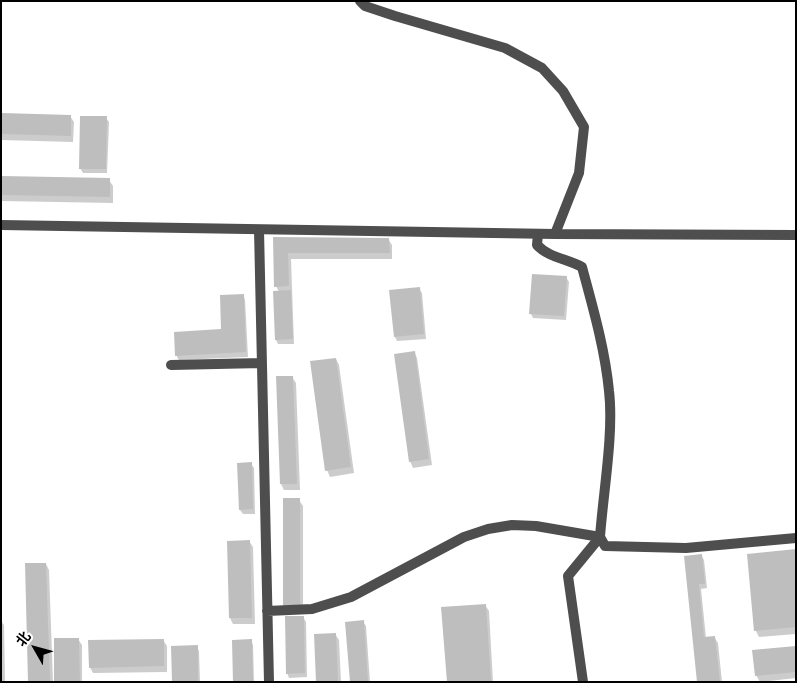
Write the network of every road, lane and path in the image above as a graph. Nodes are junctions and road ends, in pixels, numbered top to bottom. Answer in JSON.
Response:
{"nodes":[{"id":1,"x":360,"y":1,"type":"edge"},
{"id":2,"x":1,"y":225,"type":"edge"},
{"id":3,"x":259,"y":230,"type":"junction"},
{"id":4,"x":538,"y":234,"type":"junction"},
{"id":5,"x":554,"y":234,"type":"junction"},
{"id":6,"x":796,"y":235,"type":"edge"},
{"id":7,"x":262,"y":363,"type":"junction"},
{"id":8,"x":171,"y":364,"type":"dead end"},
{"id":9,"x":600,"y":537,"type":"junction"},
{"id":10,"x":796,"y":538,"type":"edge"},
{"id":11,"x":267,"y":611,"type":"junction"},
{"id":12,"x":269,"y":682,"type":"edge"},
{"id":13,"x":584,"y":682,"type":"edge"}],
"edges":[{"from":1,"to":5,"type":"street"},
{"from":2,"to":3,"type":"street"},
{"from":3,"to":4,"type":"street"},
{"from":3,"to":7,"type":"street"},
{"from":4,"to":5,"type":"street"},
{"from":4,"to":9,"type":"street"},
{"from":5,"to":6,"type":"street"},
{"from":7,"to":8,"type":"street"},
{"from":7,"to":11,"type":"street"},
{"from":9,"to":10,"type":"street"},
{"from":9,"to":11,"type":"street"},
{"from":9,"to":13,"type":"street"},
{"from":11,"to":12,"type":"street"}]}
